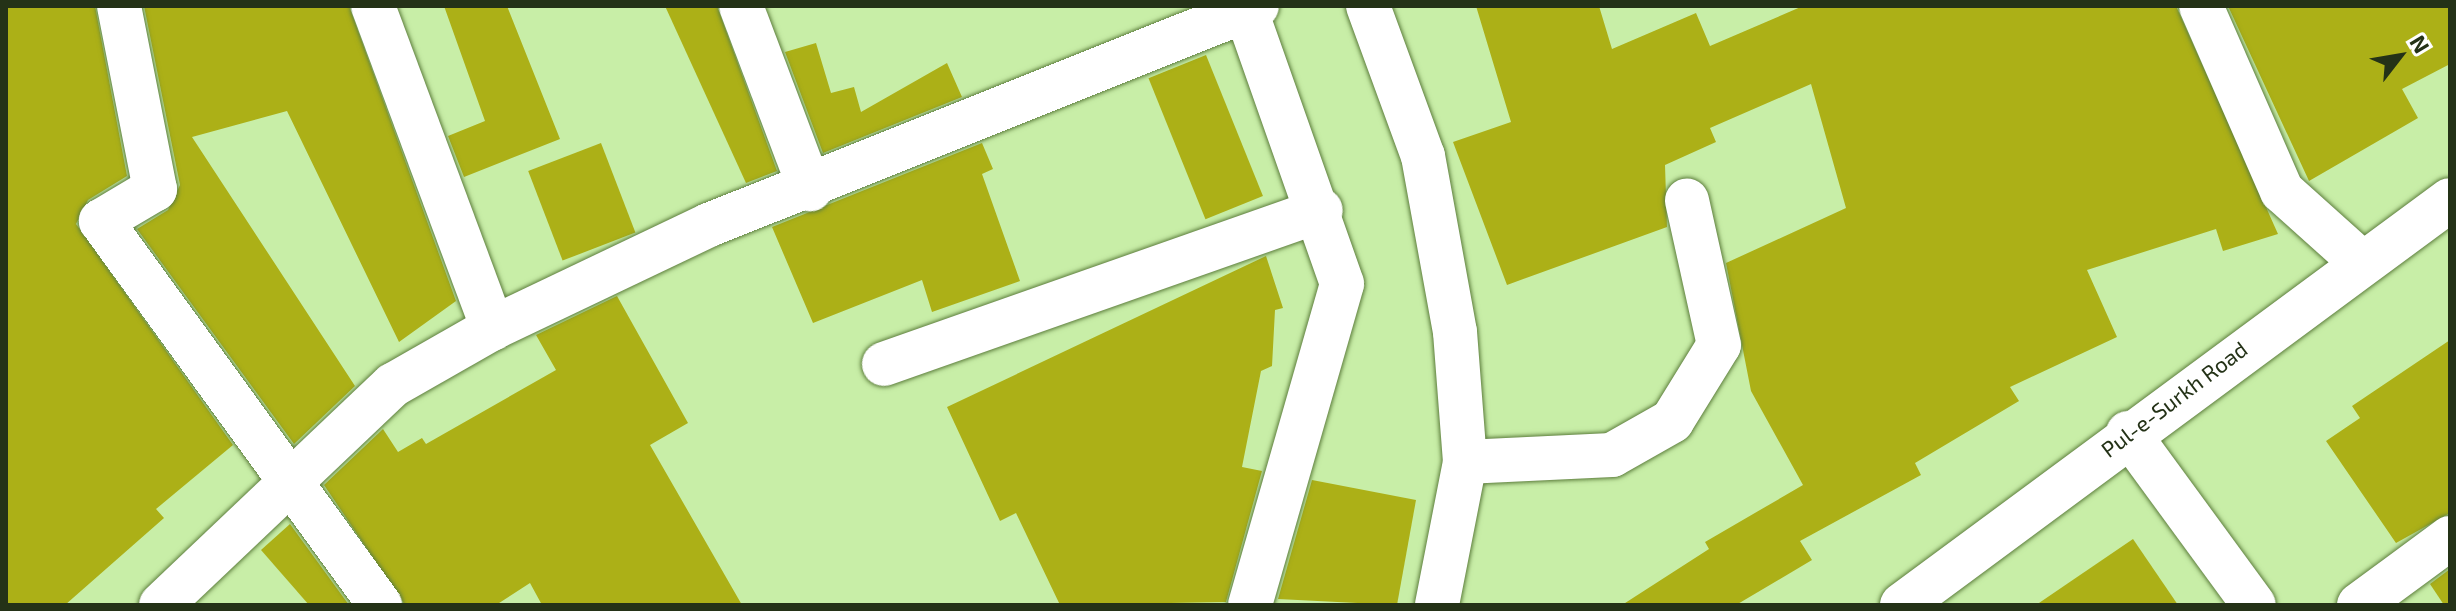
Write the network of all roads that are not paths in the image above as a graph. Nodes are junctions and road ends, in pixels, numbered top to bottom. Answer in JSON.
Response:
{"nodes":[{"id":1,"x":119,"y":6,"type":"edge"},
{"id":2,"x":373,"y":6,"type":"edge"},
{"id":3,"x":741,"y":6,"type":"edge"},
{"id":4,"x":1368,"y":6,"type":"edge"},
{"id":5,"x":2201,"y":6,"type":"edge"},
{"id":6,"x":1252,"y":9,"type":"edge"},
{"id":7,"x":810,"y":189,"type":"junction"},
{"id":8,"x":2450,"y":200,"type":"edge"},
{"id":9,"x":1687,"y":201,"type":"dead end"},
{"id":10,"x":1321,"y":210,"type":"junction"},
{"id":11,"x":2360,"y":261,"type":"junction"},
{"id":12,"x":493,"y":328,"type":"junction"},
{"id":13,"x":884,"y":364,"type":"dead end"},
{"id":14,"x":2128,"y":433,"type":"junction"},
{"id":15,"x":1465,"y":462,"type":"junction"},
{"id":16,"x":288,"y":480,"type":"junction"},
{"id":17,"x":2450,"y":538,"type":"edge"},
{"id":18,"x":161,"y":605,"type":"edge"},
{"id":19,"x":380,"y":605,"type":"edge"},
{"id":20,"x":1250,"y":605,"type":"edge"},
{"id":21,"x":1437,"y":605,"type":"edge"},
{"id":22,"x":1902,"y":605,"type":"edge"},
{"id":23,"x":2254,"y":605,"type":"edge"},
{"id":24,"x":2359,"y":605,"type":"edge"}],
"edges":[{"from":1,"to":16,"type":"street"},
{"from":2,"to":12,"type":"street"},
{"from":3,"to":7,"type":"street"},
{"from":4,"to":15,"type":"street"},
{"from":5,"to":11,"type":"street"},
{"from":6,"to":7,"type":"street"},
{"from":6,"to":10,"type":"street"},
{"from":7,"to":12,"type":"street"},
{"from":8,"to":11,"type":"street","name":"Pul-e-Surkh Road"},
{"from":9,"to":15,"type":"street"},
{"from":10,"to":13,"type":"street"},
{"from":10,"to":20,"type":"street"},
{"from":11,"to":14,"type":"street","name":"Pul-e-Surkh Road"},
{"from":12,"to":16,"type":"street"},
{"from":14,"to":22,"type":"street","name":"Pul-e-Surkh Road"},
{"from":14,"to":23,"type":"street"},
{"from":15,"to":21,"type":"street"},
{"from":16,"to":18,"type":"street"},
{"from":16,"to":19,"type":"street"},
{"from":17,"to":24,"type":"street"}]}
